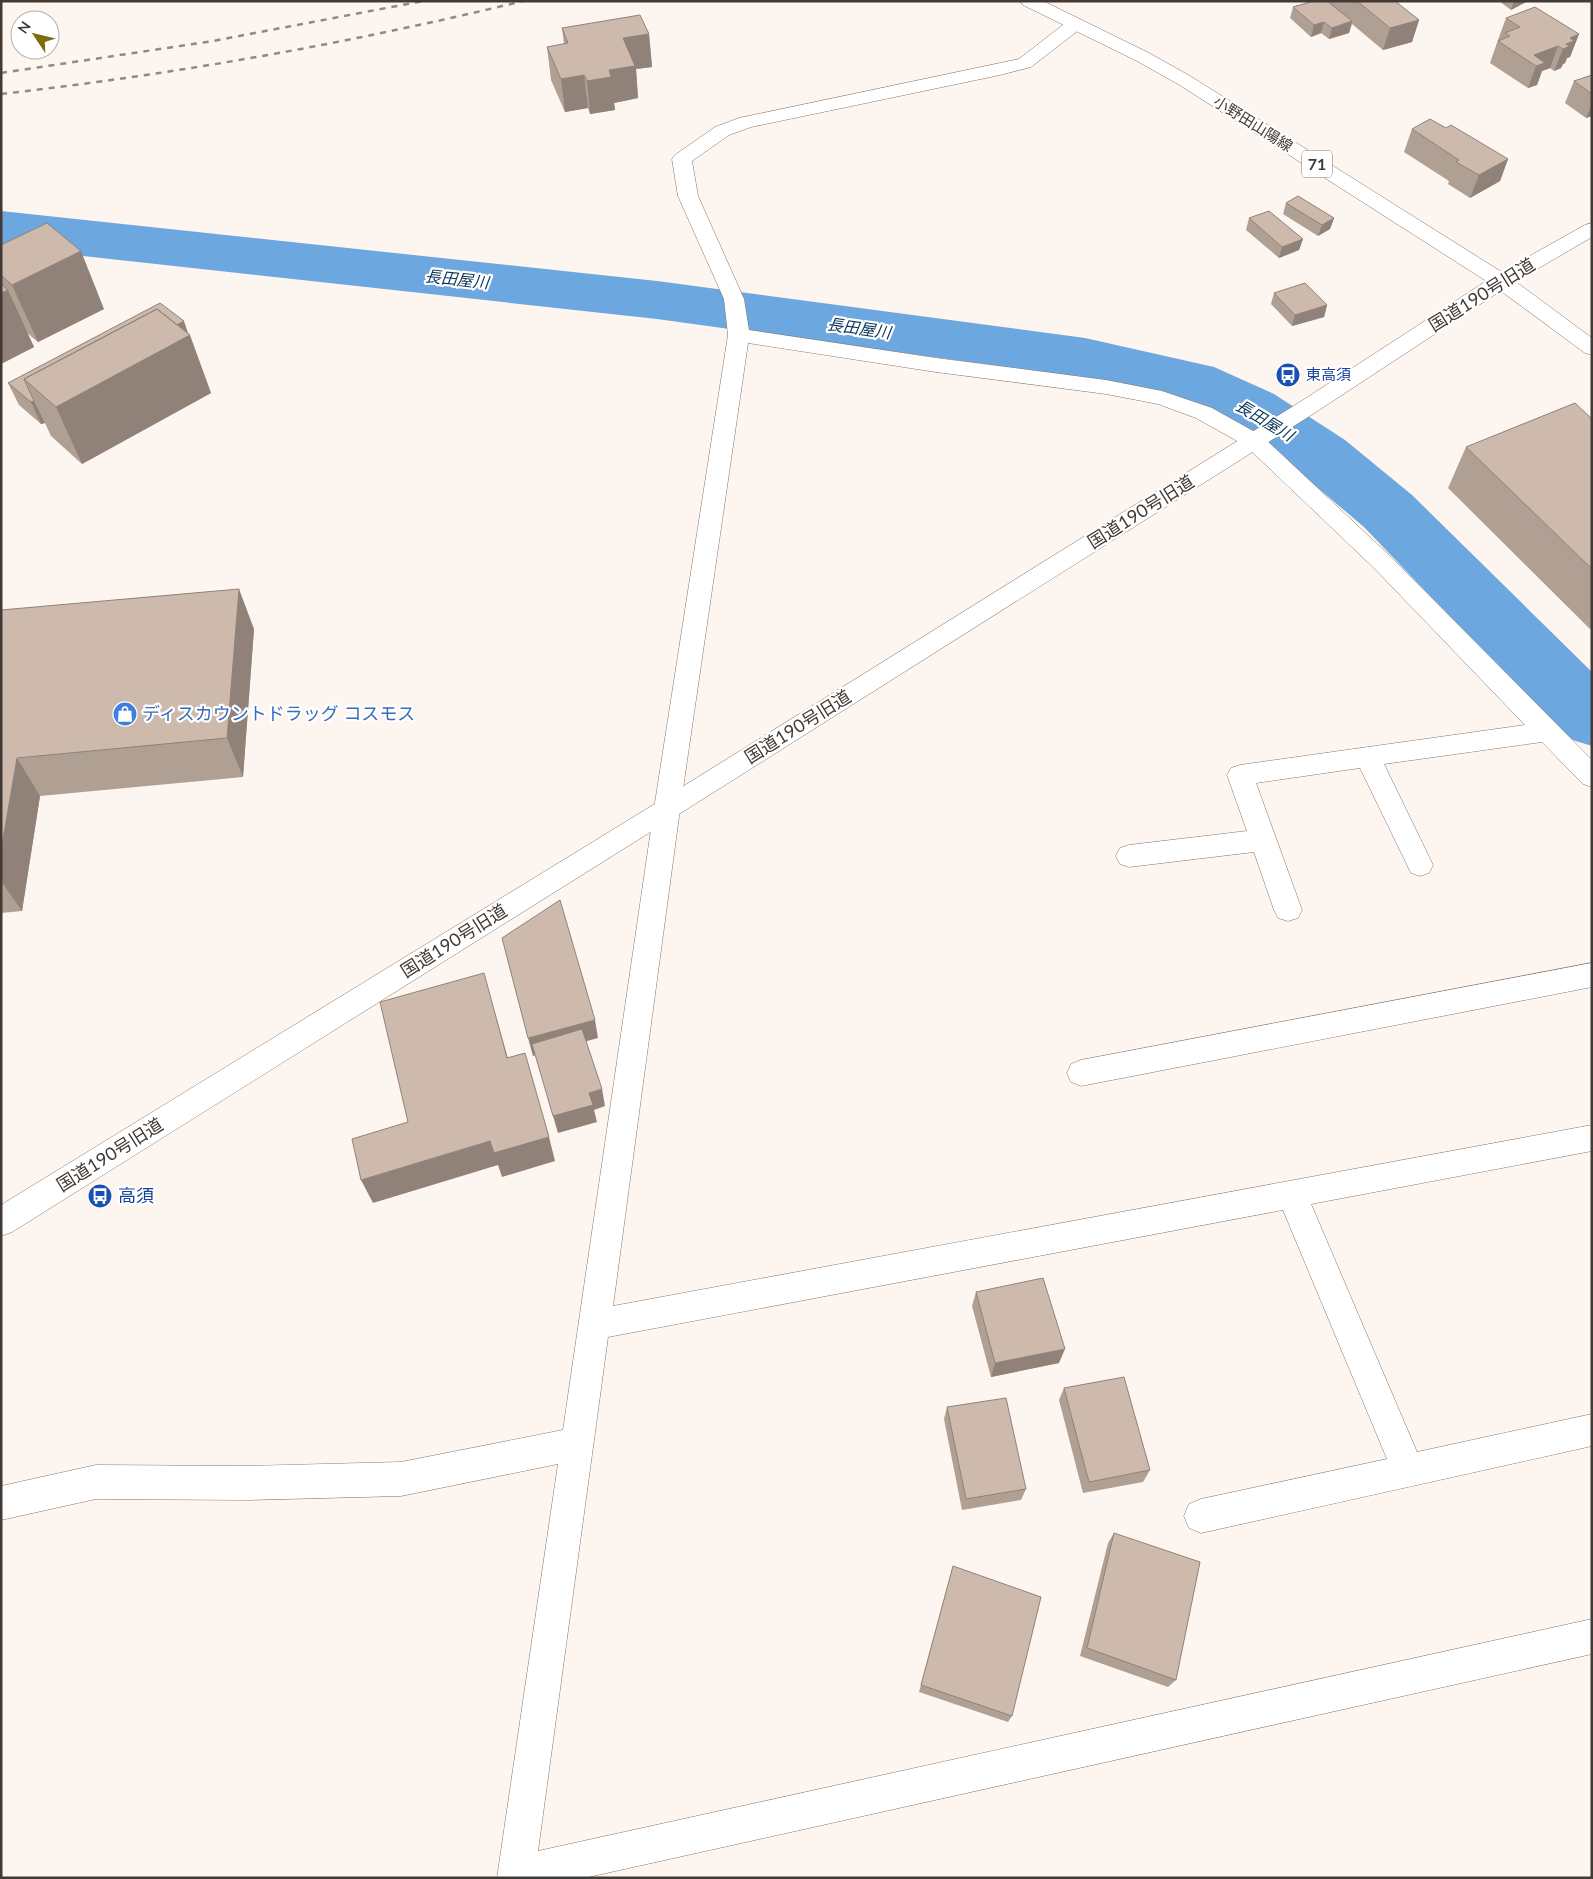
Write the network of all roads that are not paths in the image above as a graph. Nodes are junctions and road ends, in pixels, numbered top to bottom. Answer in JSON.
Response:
{"nodes":[{"id":1,"x":1029,"y":1,"type":"edge"},
{"id":2,"x":1074,"y":25,"type":"junction"},
{"id":3,"x":1592,"y":229,"type":"edge"},
{"id":4,"x":1501,"y":281,"type":"junction"},
{"id":5,"x":739,"y":332,"type":"junction"},
{"id":6,"x":1592,"y":348,"type":"edge"},
{"id":7,"x":1257,"y":439,"type":"junction"},
{"id":8,"x":1549,"y":731,"type":"junction"},
{"id":9,"x":1368,"y":758,"type":"junction"},
{"id":10,"x":1592,"y":777,"type":"edge"},
{"id":11,"x":667,"y":809,"type":"junction"},
{"id":12,"x":1263,"y":840,"type":"junction"},
{"id":13,"x":1129,"y":856,"type":"dead end"},
{"id":14,"x":1420,"y":865,"type":"dead end"},
{"id":15,"x":1288,"y":910,"type":"dead end"},
{"id":16,"x":1592,"y":975,"type":"edge"},
{"id":17,"x":1081,"y":1073,"type":"dead end"},
{"id":18,"x":1592,"y":1138,"type":"edge"},
{"id":19,"x":1292,"y":1195,"type":"junction"},
{"id":20,"x":1,"y":1222,"type":"edge"},
{"id":21,"x":595,"y":1324,"type":"junction"},
{"id":22,"x":1592,"y":1430,"type":"edge"},
{"id":23,"x":578,"y":1443,"type":"junction"},
{"id":24,"x":1408,"y":1470,"type":"junction"},
{"id":25,"x":1,"y":1503,"type":"edge"},
{"id":26,"x":1201,"y":1516,"type":"dead end"},
{"id":27,"x":1592,"y":1636,"type":"edge"},
{"id":28,"x":516,"y":1876,"type":"edge"}],
"edges":[{"from":1,"to":2,"type":"street","name":"小野田山陽線","number":"71"},
{"from":2,"to":4,"type":"street","name":"小野田山陽線","number":"71"},
{"from":2,"to":5,"type":"street"},
{"from":3,"to":4,"type":"street","name":"国道190号旧道"},
{"from":4,"to":6,"type":"street","name":"小野田山陽線","number":"71"},
{"from":4,"to":7,"type":"street","name":"国道190号旧道"},
{"from":5,"to":7,"type":"street"},
{"from":5,"to":11,"type":"street"},
{"from":7,"to":8,"type":"street"},
{"from":7,"to":11,"type":"street","name":"国道190号旧道"},
{"from":8,"to":9,"type":"street"},
{"from":8,"to":10,"type":"street"},
{"from":9,"to":12,"type":"street"},
{"from":9,"to":14,"type":"street"},
{"from":11,"to":20,"type":"street","name":"国道190号旧道"},
{"from":11,"to":21,"type":"street"},
{"from":12,"to":13,"type":"street"},
{"from":12,"to":15,"type":"street"},
{"from":16,"to":17,"type":"street"},
{"from":18,"to":19,"type":"street"},
{"from":19,"to":21,"type":"street"},
{"from":19,"to":24,"type":"street"},
{"from":21,"to":23,"type":"street"},
{"from":22,"to":24,"type":"street"},
{"from":23,"to":25,"type":"street"},
{"from":23,"to":28,"type":"street"},
{"from":24,"to":26,"type":"street"},
{"from":27,"to":28,"type":"street"}]}
